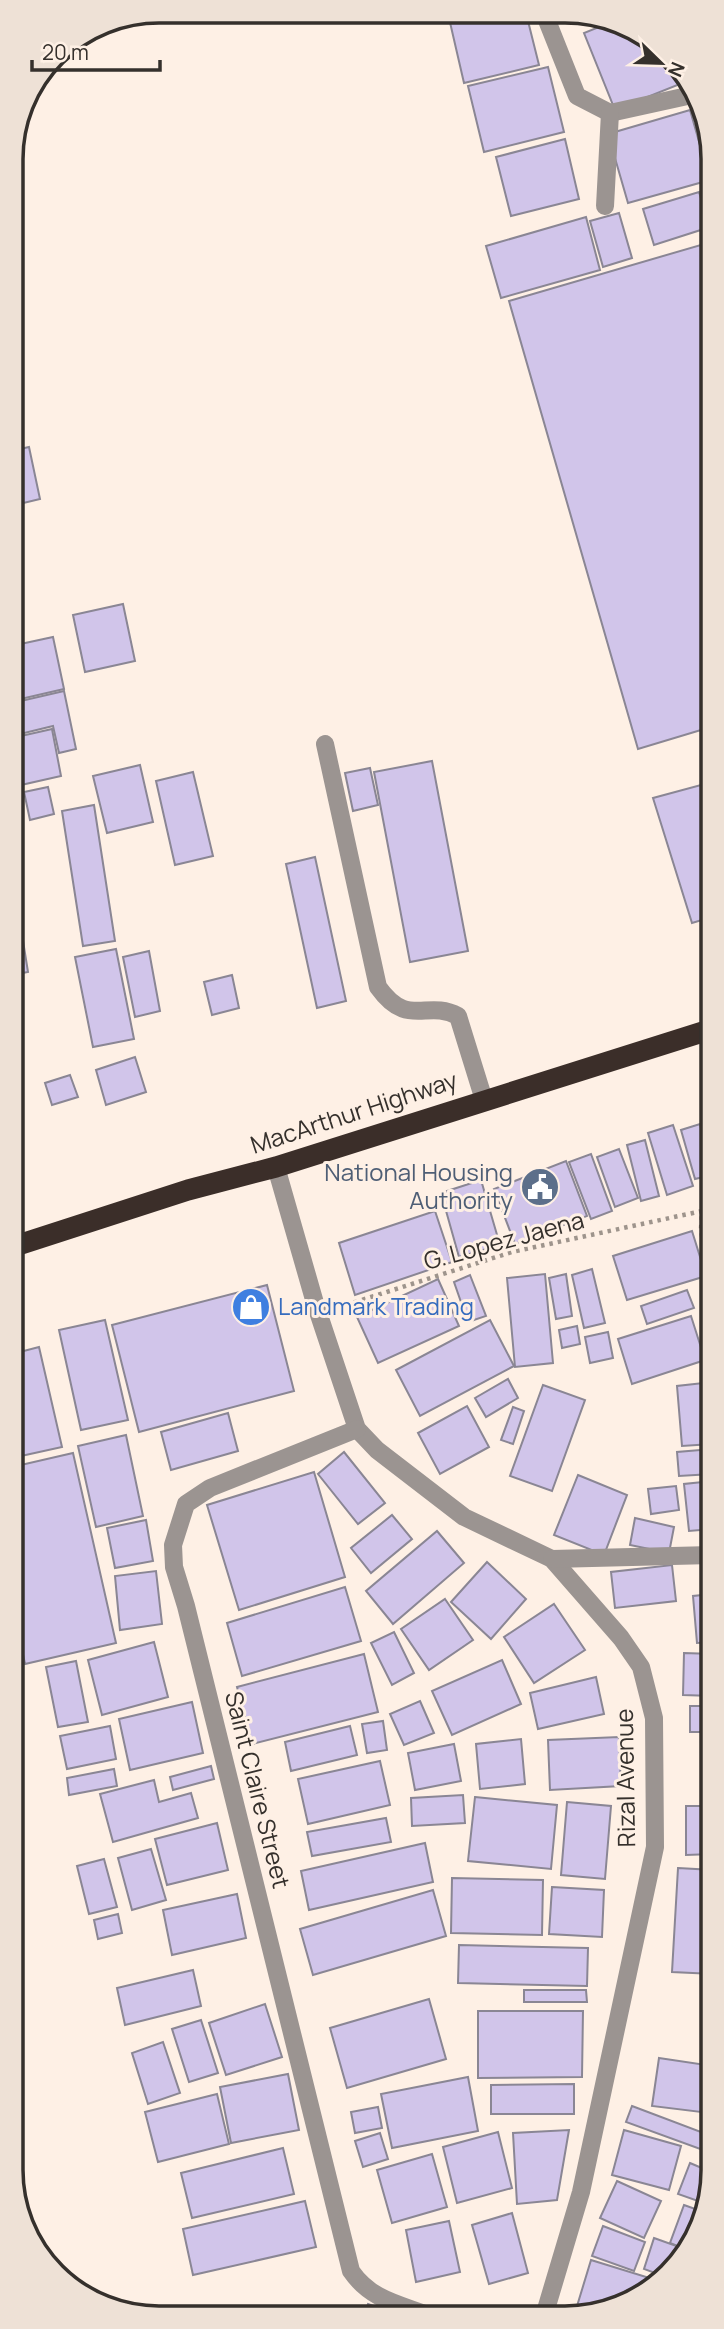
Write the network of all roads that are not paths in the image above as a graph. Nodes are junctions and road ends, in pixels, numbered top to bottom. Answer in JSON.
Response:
{"nodes":[{"id":1,"x":548,"y":23,"type":"edge"},
{"id":2,"x":686,"y":96,"type":"edge"},
{"id":3,"x":610,"y":113,"type":"junction"},
{"id":4,"x":605,"y":206,"type":"dead end"},
{"id":5,"x":325,"y":744,"type":"dead end"},
{"id":6,"x":701,"y":1032,"type":"edge"},
{"id":7,"x":484,"y":1100,"type":"junction"},
{"id":8,"x":276,"y":1167,"type":"junction"},
{"id":9,"x":23,"y":1243,"type":"edge"},
{"id":10,"x":358,"y":1429,"type":"junction"},
{"id":11,"x":701,"y":1555,"type":"edge"},
{"id":12,"x":552,"y":1559,"type":"junction"},
{"id":13,"x":402,"y":2306,"type":"edge"},
{"id":14,"x":547,"y":2306,"type":"edge"}],
"edges":[{"from":1,"to":3,"type":"street"},
{"from":2,"to":3,"type":"street"},
{"from":3,"to":4,"type":"street"},
{"from":5,"to":7,"type":"street"},
{"from":6,"to":7,"type":"highway","name":"MacArthur Highway"},
{"from":7,"to":8,"type":"highway","name":"MacArthur Highway"},
{"from":8,"to":9,"type":"highway","name":"MacArthur Highway"},
{"from":8,"to":10,"type":"street","name":"Rizal Avenue"},
{"from":10,"to":12,"type":"street","name":"Rizal Avenue"},
{"from":10,"to":13,"type":"street","name":"Saint Claire Street"},
{"from":11,"to":12,"type":"street"},
{"from":12,"to":14,"type":"street","name":"Rizal Avenue"}]}
